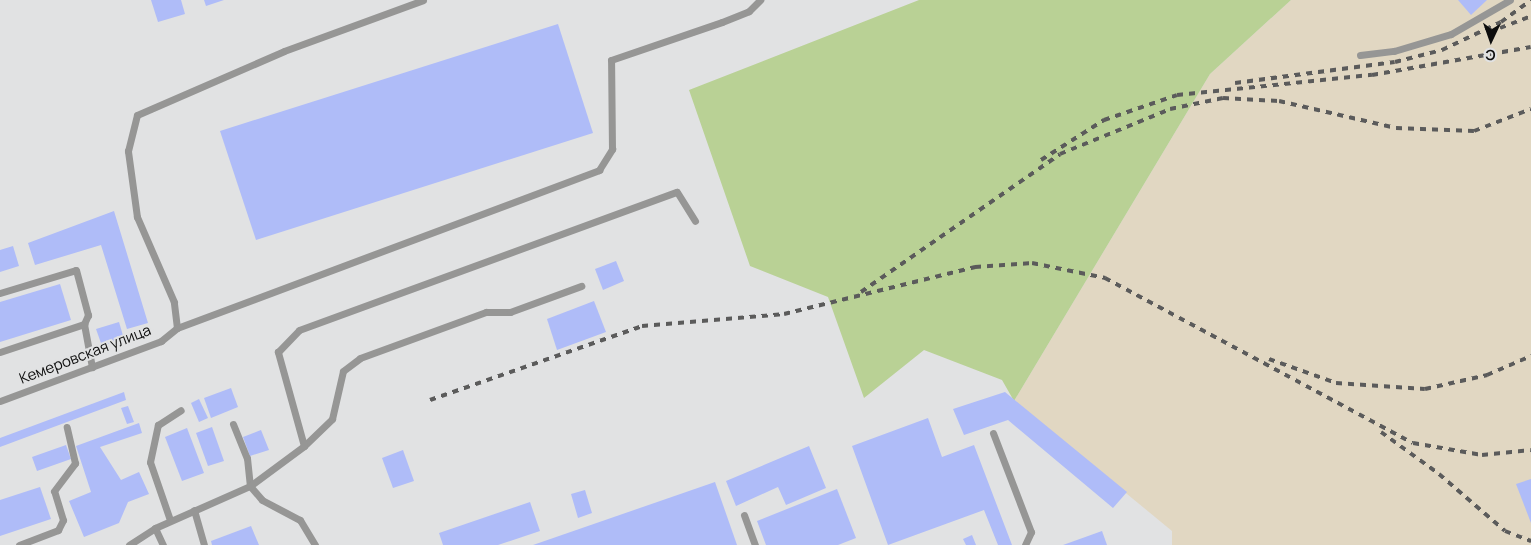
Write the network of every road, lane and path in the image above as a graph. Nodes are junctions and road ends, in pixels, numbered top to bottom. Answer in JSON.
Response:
{"nodes":[{"id":1,"x":423,"y":0,"type":"edge"},
{"id":2,"x":760,"y":0,"type":"edge"},
{"id":3,"x":1510,"y":0,"type":"edge"},
{"id":4,"x":1360,"y":54,"type":"dead end"},
{"id":5,"x":695,"y":221,"type":"dead end"},
{"id":6,"x":581,"y":286,"type":"dead end"},
{"id":7,"x":0,"y":293,"type":"edge"},
{"id":8,"x":84,"y":324,"type":"junction"},
{"id":9,"x":176,"y":328,"type":"junction"},
{"id":10,"x":0,"y":352,"type":"edge"},
{"id":11,"x":92,"y":367,"type":"junction"},
{"id":12,"x":0,"y":401,"type":"edge"},
{"id":13,"x":181,"y":410,"type":"dead end"},
{"id":14,"x":233,"y":424,"type":"dead end"},
{"id":15,"x":67,"y":427,"type":"dead end"},
{"id":16,"x":993,"y":432,"type":"dead end"},
{"id":17,"x":304,"y":446,"type":"junction"},
{"id":18,"x":250,"y":486,"type":"junction"},
{"id":19,"x":194,"y":510,"type":"junction"},
{"id":20,"x":744,"y":515,"type":"dead end"},
{"id":21,"x":170,"y":520,"type":"junction"},
{"id":22,"x":155,"y":528,"type":"junction"},
{"id":23,"x":19,"y":545,"type":"edge"},
{"id":24,"x":129,"y":545,"type":"edge"},
{"id":25,"x":163,"y":545,"type":"edge"},
{"id":26,"x":204,"y":545,"type":"edge"},
{"id":27,"x":315,"y":545,"type":"edge"},
{"id":28,"x":755,"y":545,"type":"edge"},
{"id":29,"x":1025,"y":545,"type":"edge"}],
"edges":[{"from":1,"to":9,"type":"lane"},
{"from":2,"to":9,"type":"lane","name":"Кемеровская улица"},
{"from":3,"to":4,"type":"lane"},
{"from":5,"to":17,"type":"lane"},
{"from":6,"to":17,"type":"lane"},
{"from":7,"to":8,"type":"lane"},
{"from":8,"to":10,"type":"lane"},
{"from":8,"to":11,"type":"lane"},
{"from":9,"to":11,"type":"lane","name":"Кемеровская улица"},
{"from":11,"to":12,"type":"lane","name":"Кемеровская улица"},
{"from":13,"to":21,"type":"lane"},
{"from":14,"to":18,"type":"lane"},
{"from":15,"to":23,"type":"lane"},
{"from":16,"to":29,"type":"lane"},
{"from":17,"to":18,"type":"lane"},
{"from":18,"to":19,"type":"lane"},
{"from":18,"to":27,"type":"lane"},
{"from":19,"to":21,"type":"lane"},
{"from":19,"to":26,"type":"lane"},
{"from":20,"to":28,"type":"lane"},
{"from":21,"to":22,"type":"lane"},
{"from":22,"to":24,"type":"lane"},
{"from":22,"to":25,"type":"lane"}]}
